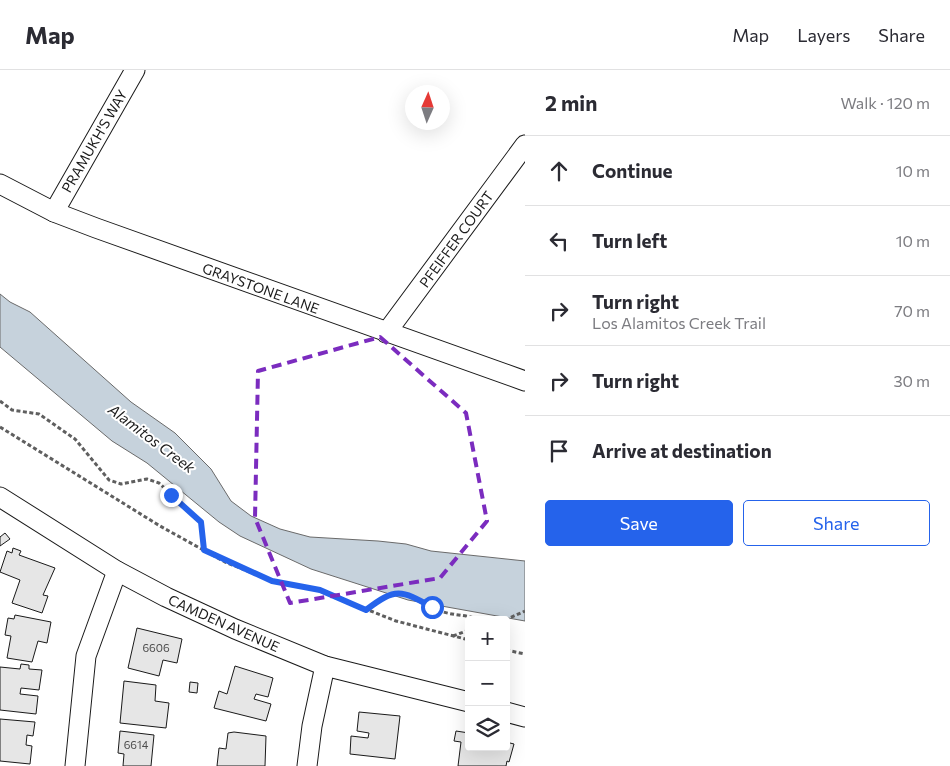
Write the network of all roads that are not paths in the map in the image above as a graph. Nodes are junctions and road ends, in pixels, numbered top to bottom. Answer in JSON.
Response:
{"nodes":[{"id":1,"x":134,"y":70,"type":"edge"},
{"id":2,"x":525,"y":145,"type":"edge"},
{"id":3,"x":0,"y":184,"type":"edge"},
{"id":4,"x":54,"y":212,"type":"junction"},
{"id":5,"x":386,"y":333,"type":"junction"},
{"id":6,"x":525,"y":381,"type":"edge"},
{"id":7,"x":0,"y":497,"type":"edge"},
{"id":8,"x":117,"y":571,"type":"junction"},
{"id":9,"x":325,"y":666,"type":"junction"},
{"id":10,"x":465,"y":701,"type":"edge"},
{"id":11,"x":510,"y":713,"type":"edge"},
{"id":12,"x":525,"y":717,"type":"edge"},
{"id":13,"x":74,"y":766,"type":"edge"},
{"id":14,"x":307,"y":766,"type":"edge"}],
"edges":[{"from":1,"to":4,"type":"street","name":"PRAMUKH'S WAY"},
{"from":2,"to":5,"type":"street","name":"PFEIFFER COURT"},
{"from":3,"to":4,"type":"street","name":"GRAYSTONE LANE"},
{"from":4,"to":5,"type":"street","name":"GRAYSTONE LANE"},
{"from":5,"to":6,"type":"street","name":"GRAYSTONE LANE"},
{"from":7,"to":8,"type":"street","name":"CAMDEN AVENUE"},
{"from":8,"to":9,"type":"street","name":"CAMDEN AVENUE"},
{"from":8,"to":13,"type":"street"},
{"from":9,"to":10,"type":"street","name":"CAMDEN AVENUE"},
{"from":9,"to":14,"type":"street"},
{"from":11,"to":12,"type":"street"}]}
